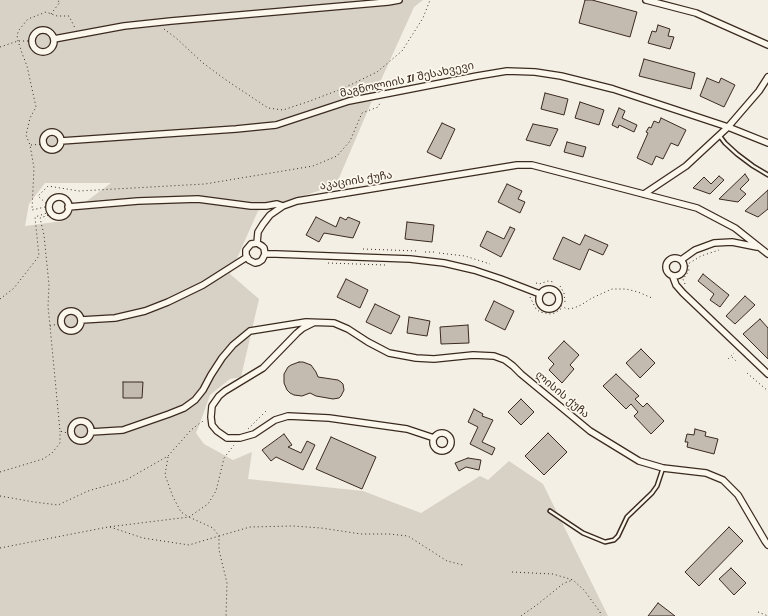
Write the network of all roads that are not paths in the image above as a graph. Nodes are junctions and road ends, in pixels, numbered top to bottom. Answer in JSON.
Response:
{"nodes":[{"id":1,"x":399,"y":0,"type":"edge"},
{"id":2,"x":646,"y":0,"type":"edge"},
{"id":3,"x":54,"y":39,"type":"junction"},
{"id":4,"x":768,"y":45,"type":"edge"},
{"id":5,"x":768,"y":77,"type":"edge"},
{"id":6,"x":728,"y":127,"type":"junction"},
{"id":7,"x":719,"y":135,"type":"junction"},
{"id":8,"x":61,"y":141,"type":"junction"},
{"id":9,"x":768,"y":143,"type":"edge"},
{"id":10,"x":768,"y":175,"type":"edge"},
{"id":11,"x":644,"y":194,"type":"junction"},
{"id":12,"x":282,"y":206,"type":"junction"},
{"id":13,"x":68,"y":207,"type":"junction"},
{"id":14,"x":257,"y":243,"type":"junction"},
{"id":15,"x":759,"y":247,"type":"junction"},
{"id":16,"x":265,"y":254,"type":"junction"},
{"id":17,"x":768,"y":254,"type":"edge"},
{"id":18,"x":247,"y":257,"type":"junction"},
{"id":19,"x":681,"y":260,"type":"junction"},
{"id":20,"x":673,"y":276,"type":"junction"},
{"id":21,"x":540,"y":294,"type":"junction"},
{"id":22,"x":81,"y":320,"type":"junction"},
{"id":23,"x":314,"y":323,"type":"junction"},
{"id":24,"x":768,"y":374,"type":"edge"},
{"id":25,"x":91,"y":432,"type":"junction"},
{"id":26,"x":434,"y":438,"type":"dead end"},
{"id":27,"x":663,"y":468,"type":"junction"},
{"id":28,"x":550,"y":511,"type":"dead end"},
{"id":29,"x":768,"y":544,"type":"edge"}],
"edges":[{"from":1,"to":3,"type":"street"},
{"from":2,"to":4,"type":"street"},
{"from":3,"to":3,"type":"street"},
{"from":5,"to":6,"type":"street"},
{"from":6,"to":7,"type":"street"},
{"from":6,"to":8,"type":"street","name":"მაგნოლიის II შესახვევი"},
{"from":6,"to":9,"type":"street","name":"მაგნოლიის II შესახვევი"},
{"from":7,"to":10,"type":"lane"},
{"from":7,"to":11,"type":"street"},
{"from":8,"to":8,"type":"street"},
{"from":11,"to":12,"type":"street","name":"აკაციის ქუჩა"},
{"from":11,"to":15,"type":"street","name":"აკაციის ქუჩა"},
{"from":12,"to":13,"type":"street"},
{"from":12,"to":14,"type":"street","name":"აკაციის ქუჩა"},
{"from":13,"to":13,"type":"street"},
{"from":14,"to":16,"type":"street"},
{"from":14,"to":18,"type":"street"},
{"from":15,"to":17,"type":"street"},
{"from":15,"to":19,"type":"street"},
{"from":16,"to":18,"type":"street"},
{"from":16,"to":21,"type":"street"},
{"from":18,"to":22,"type":"street"},
{"from":19,"to":20,"type":"street"},
{"from":19,"to":20,"type":"street"},
{"from":20,"to":24,"type":"street"},
{"from":21,"to":21,"type":"street"},
{"from":22,"to":22,"type":"street"},
{"from":23,"to":25,"type":"street","name":"ლისის ქუჩა"},
{"from":23,"to":26,"type":"street"},
{"from":23,"to":27,"type":"street","name":"ლისის ქუჩა"},
{"from":25,"to":25,"type":"street"},
{"from":27,"to":28,"type":"lane"},
{"from":27,"to":29,"type":"street","name":"ლისის ქუჩა"}]}
